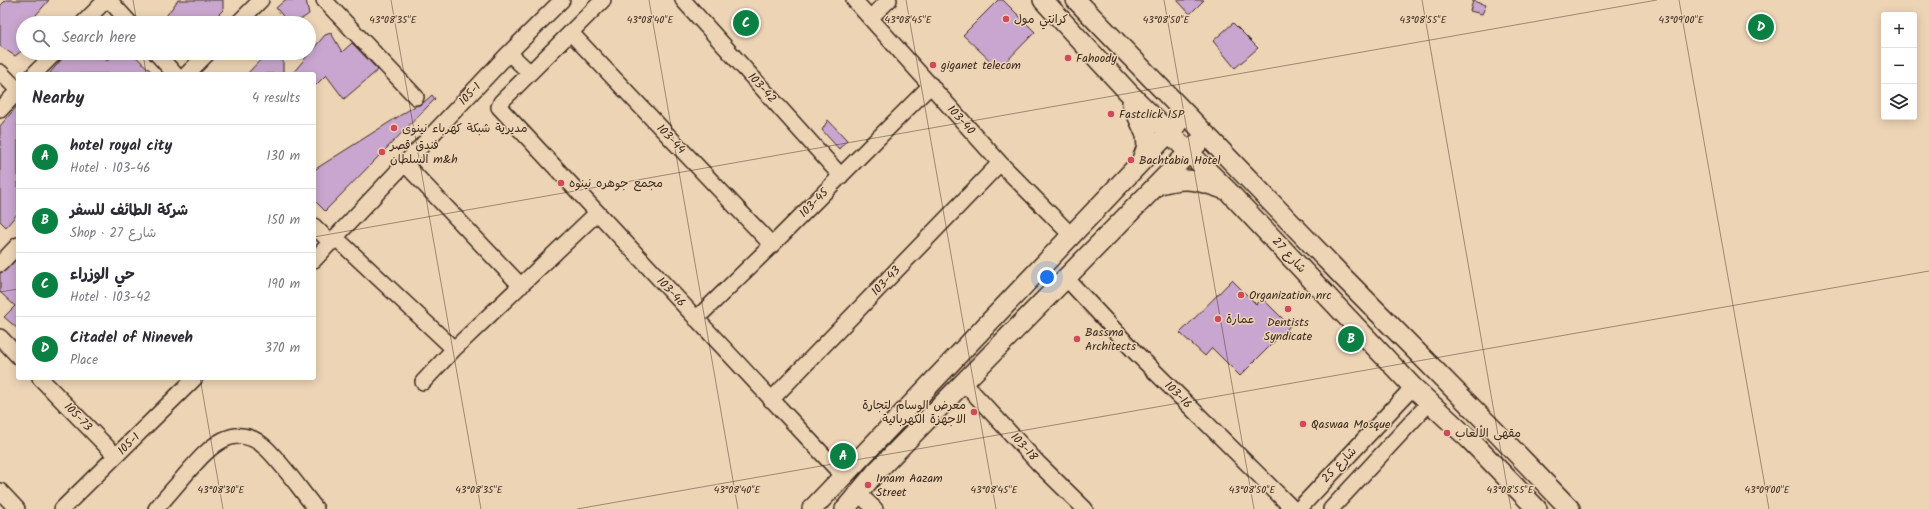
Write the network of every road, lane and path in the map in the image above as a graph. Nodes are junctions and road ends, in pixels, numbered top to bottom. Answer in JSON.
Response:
{"nodes":[{"id":1,"x":106,"y":0,"type":"edge"},
{"id":2,"x":109,"y":0,"type":"edge"},
{"id":3,"x":262,"y":0,"type":"edge"},
{"id":4,"x":324,"y":0,"type":"edge"},
{"id":5,"x":562,"y":0,"type":"edge"},
{"id":6,"x":603,"y":0,"type":"edge"},
{"id":7,"x":683,"y":0,"type":"edge"},
{"id":8,"x":854,"y":0,"type":"edge"},
{"id":9,"x":889,"y":0,"type":"edge"},
{"id":10,"x":1043,"y":0,"type":"edge"},
{"id":11,"x":1076,"y":0,"type":"edge"},
{"id":12,"x":91,"y":16,"type":"edge"},
{"id":13,"x":124,"y":16,"type":"edge"},
{"id":14,"x":245,"y":16,"type":"edge"},
{"id":15,"x":870,"y":18,"type":"junction"},
{"id":16,"x":570,"y":33,"type":"junction"},
{"id":17,"x":509,"y":53,"type":"junction"},
{"id":18,"x":48,"y":60,"type":"edge"},
{"id":19,"x":162,"y":60,"type":"edge"},
{"id":20,"x":201,"y":60,"type":"edge"},
{"id":21,"x":0,"y":72,"type":"edge"},
{"id":22,"x":36,"y":72,"type":"edge"},
{"id":23,"x":173,"y":72,"type":"edge"},
{"id":24,"x":189,"y":72,"type":"edge"},
{"id":25,"x":530,"y":73,"type":"junction"},
{"id":26,"x":931,"y":85,"type":"junction"},
{"id":27,"x":16,"y":88,"type":"edge"},
{"id":28,"x":16,"y":92,"type":"edge"},
{"id":29,"x":1128,"y":92,"type":"junction"},
{"id":30,"x":416,"y":97,"type":"dead end"},
{"id":31,"x":0,"y":110,"type":"edge"},
{"id":32,"x":1186,"y":114,"type":"junction"},
{"id":33,"x":1169,"y":133,"type":"junction"},
{"id":34,"x":1207,"y":135,"type":"junction"},
{"id":35,"x":1188,"y":152,"type":"junction"},
{"id":36,"x":1141,"y":162,"type":"junction"},
{"id":37,"x":1000,"y":163,"type":"junction"},
{"id":38,"x":405,"y":164,"type":"junction"},
{"id":39,"x":841,"y":176,"type":"junction"},
{"id":40,"x":1156,"y":185,"type":"junction"},
{"id":41,"x":1228,"y":191,"type":"junction"},
{"id":42,"x":597,"y":213,"type":"junction"},
{"id":43,"x":316,"y":227,"type":"edge"},
{"id":44,"x":1072,"y":236,"type":"junction"},
{"id":45,"x":333,"y":240,"type":"junction"},
{"id":46,"x":772,"y":245,"type":"junction"},
{"id":47,"x":16,"y":247,"type":"edge"},
{"id":48,"x":316,"y":258,"type":"edge"},
{"id":49,"x":0,"y":264,"type":"edge"},
{"id":50,"x":1067,"y":279,"type":"junction"},
{"id":51,"x":521,"y":286,"type":"junction"},
{"id":52,"x":696,"y":319,"type":"junction"},
{"id":53,"x":0,"y":337,"type":"edge"},
{"id":54,"x":454,"y":349,"type":"junction"},
{"id":55,"x":16,"y":354,"type":"edge"},
{"id":56,"x":42,"y":380,"type":"edge"},
{"id":57,"x":193,"y":380,"type":"edge"},
{"id":58,"x":423,"y":382,"type":"dead end"},
{"id":59,"x":964,"y":383,"type":"junction"},
{"id":60,"x":1413,"y":387,"type":"junction"},
{"id":61,"x":771,"y":400,"type":"junction"},
{"id":62,"x":1430,"y":402,"type":"junction"},
{"id":63,"x":116,"y":456,"type":"junction"},
{"id":64,"x":843,"y":476,"type":"junction"},
{"id":65,"x":0,"y":491,"type":"edge"},
{"id":66,"x":859,"y":494,"type":"junction"},
{"id":67,"x":17,"y":509,"type":"edge"},
{"id":68,"x":62,"y":509,"type":"edge"},
{"id":69,"x":156,"y":509,"type":"edge"},
{"id":70,"x":316,"y":509,"type":"edge"},
{"id":71,"x":812,"y":509,"type":"edge"},
{"id":72,"x":845,"y":509,"type":"edge"},
{"id":73,"x":874,"y":509,"type":"edge"},
{"id":74,"x":1086,"y":509,"type":"edge"},
{"id":75,"x":1293,"y":509,"type":"edge"},
{"id":76,"x":1298,"y":509,"type":"edge"},
{"id":77,"x":1332,"y":509,"type":"edge"},
{"id":78,"x":1537,"y":509,"type":"edge"},
{"id":79,"x":1570,"y":509,"type":"edge"}],
"edges":[{"from":1,"to":12,"type":"street"},
{"from":2,"to":13,"type":"street"},
{"from":3,"to":14,"type":"street"},
{"from":4,"to":30,"type":"street"},
{"from":5,"to":17,"type":"street","name":"105-1"},
{"from":6,"to":16,"type":"street"},
{"from":7,"to":39,"type":"street","name":"103-42"},
{"from":8,"to":15,"type":"street","name":"103-40"},
{"from":9,"to":15,"type":"street"},
{"from":10,"to":29,"type":"main road","name":"شارع 27"},
{"from":11,"to":32,"type":"main road","name":"شارع 27"},
{"from":15,"to":26,"type":"street","name":"103-40"},
{"from":16,"to":25,"type":"street"},
{"from":16,"to":46,"type":"street","name":"103-44"},
{"from":17,"to":25,"type":"street"},
{"from":17,"to":38,"type":"street","name":"105-1"},
{"from":18,"to":22,"type":"street"},
{"from":19,"to":23,"type":"street"},
{"from":20,"to":24,"type":"street"},
{"from":21,"to":27,"type":"street"},
{"from":25,"to":42,"type":"street","name":"103-46"},
{"from":26,"to":37,"type":"street","name":"103-40"},
{"from":26,"to":39,"type":"street","name":"103-45"},
{"from":28,"to":31,"type":"street"},
{"from":29,"to":33,"type":"main road","name":"شارع 27"},
{"from":29,"to":36,"type":"main road"},
{"from":32,"to":33,"type":"main road"},
{"from":32,"to":34,"type":"main road","name":"شارع 27"},
{"from":33,"to":35,"type":"main road","name":"شارع 27"},
{"from":33,"to":36,"type":"main road"},
{"from":34,"to":35,"type":"main road"},
{"from":34,"to":79,"type":"main road","name":"شارع 27"},
{"from":35,"to":40,"type":"main road"},
{"from":35,"to":41,"type":"main road","name":"شارع 27"},
{"from":36,"to":44,"type":"main road"},
{"from":37,"to":44,"type":"street","name":"103-40"},
{"from":37,"to":61,"type":"street","name":"103-43"},
{"from":38,"to":45,"type":"street","name":"105-1"},
{"from":38,"to":51,"type":"street"},
{"from":39,"to":46,"type":"street","name":"103-45"},
{"from":40,"to":41,"type":"main road"},
{"from":40,"to":50,"type":"main road"},
{"from":41,"to":60,"type":"main road","name":"شارع 27"},
{"from":42,"to":51,"type":"street"},
{"from":42,"to":52,"type":"street","name":"103-46"},
{"from":43,"to":45,"type":"street"},
{"from":44,"to":64,"type":"main road"},
{"from":45,"to":48,"type":"street","name":"105-1"},
{"from":45,"to":54,"type":"street"},
{"from":46,"to":52,"type":"street","name":"103-45"},
{"from":47,"to":49,"type":"street"},
{"from":50,"to":59,"type":"main road"},
{"from":50,"to":75,"type":"street","name":"103-16"},
{"from":51,"to":54,"type":"street"},
{"from":52,"to":61,"type":"street","name":"103-46"},
{"from":53,"to":55,"type":"street"},
{"from":54,"to":58,"type":"street"},
{"from":56,"to":63,"type":"street","name":"105-73"},
{"from":57,"to":63,"type":"street","name":"105-1"},
{"from":59,"to":66,"type":"main road"},
{"from":59,"to":74,"type":"street","name":"103-18"},
{"from":60,"to":62,"type":"main road","name":"شارع 27"},
{"from":60,"to":76,"type":"street","name":"شارع 25"},
{"from":61,"to":64,"type":"street","name":"103-46"},
{"from":62,"to":77,"type":"street","name":"شارع 25"},
{"from":62,"to":78,"type":"main road","name":"شارع 27"},
{"from":63,"to":68,"type":"street","name":"105-1"},
{"from":64,"to":71,"type":"main road"},
{"from":65,"to":67,"type":"street"},
{"from":66,"to":72,"type":"main road"},
{"from":66,"to":73,"type":"street"},
{"from":69,"to":70,"type":"street"}]}
